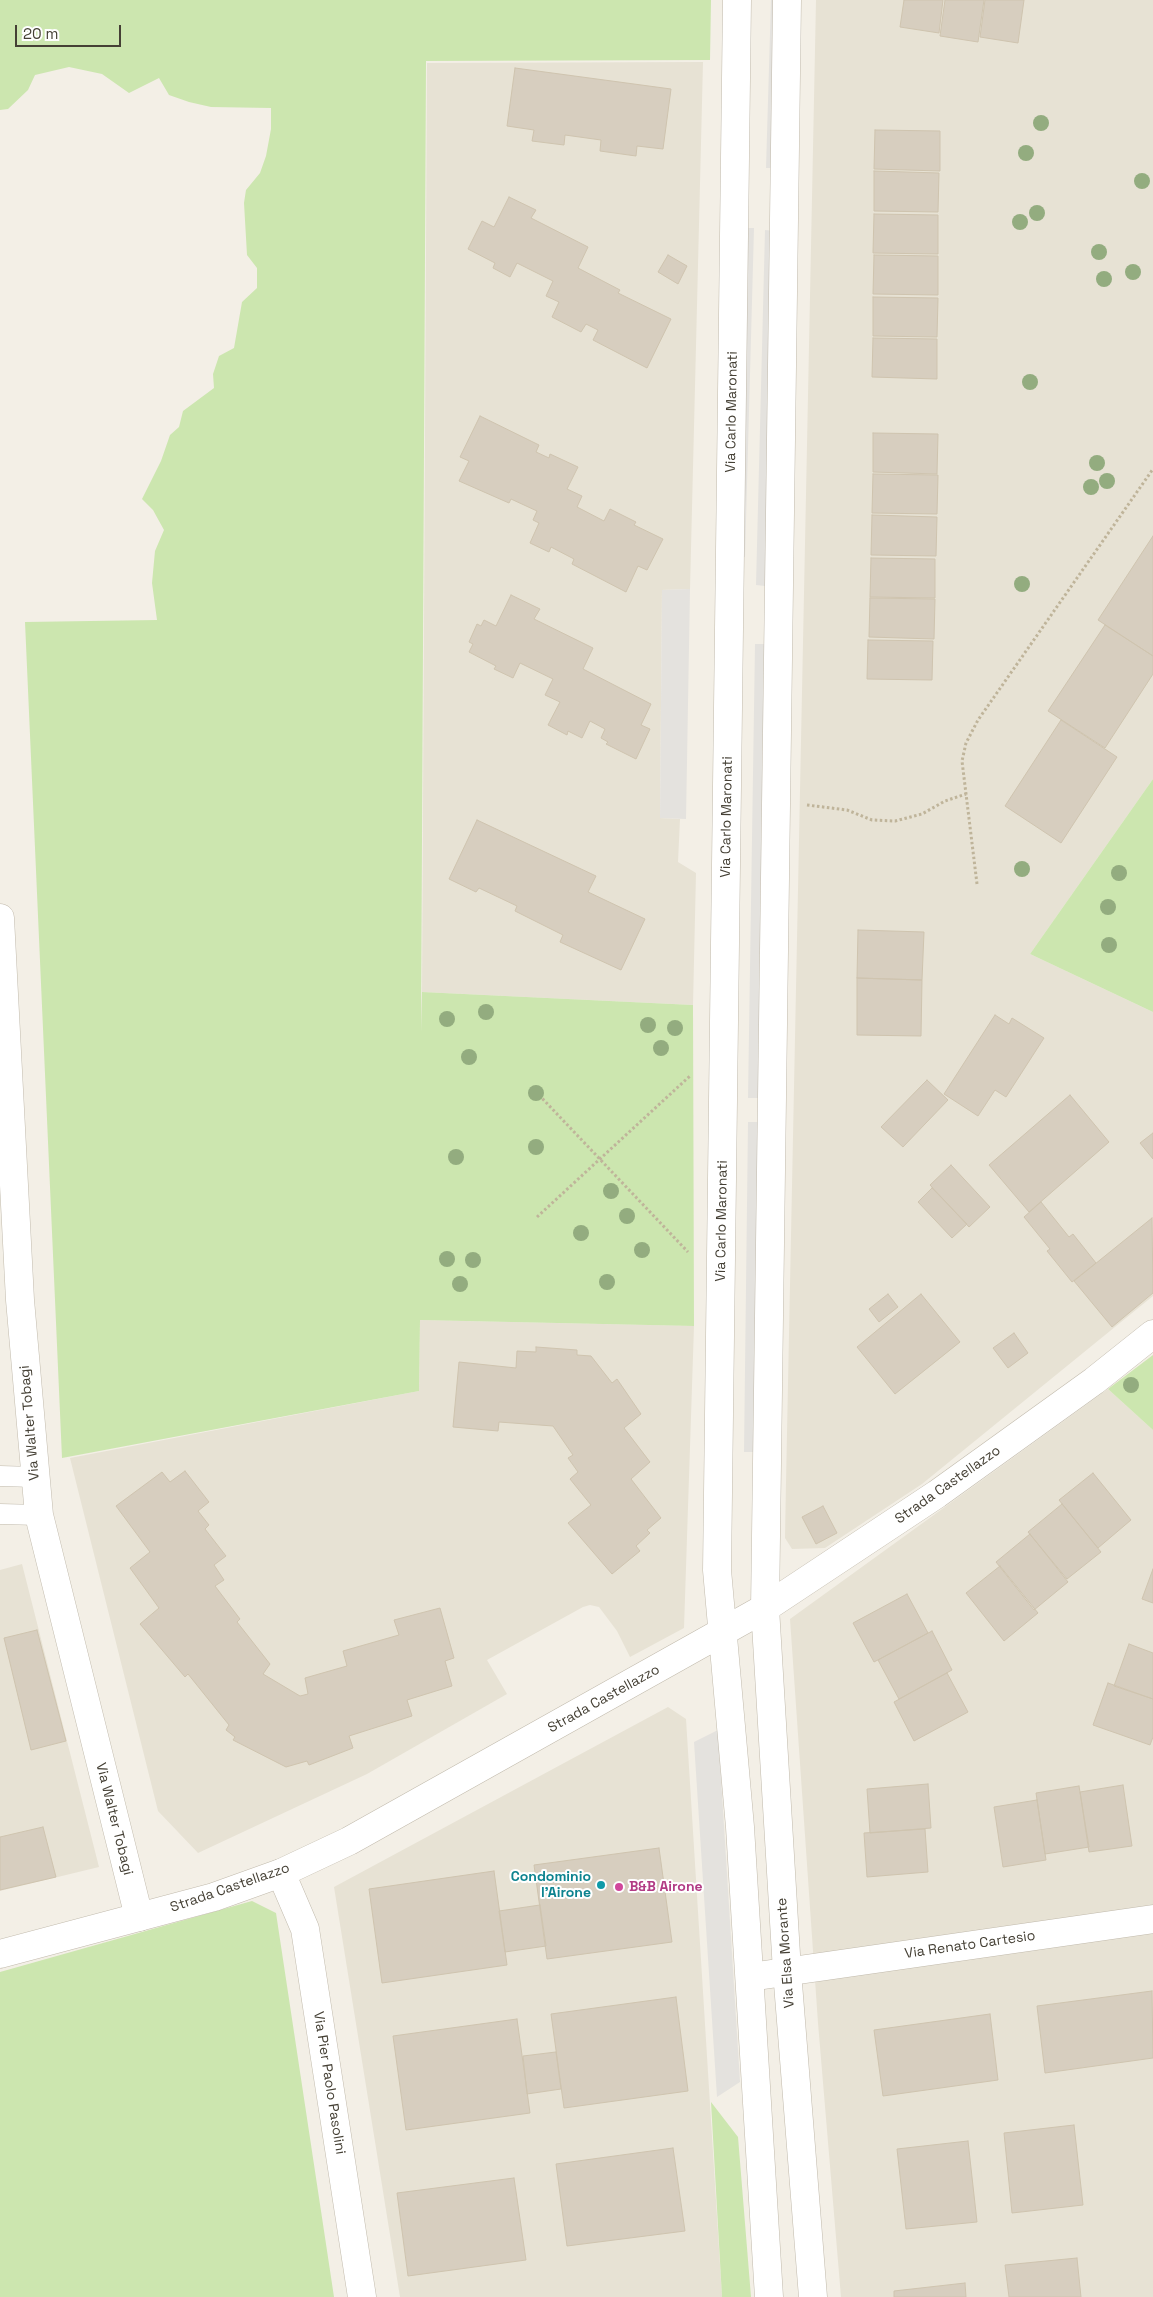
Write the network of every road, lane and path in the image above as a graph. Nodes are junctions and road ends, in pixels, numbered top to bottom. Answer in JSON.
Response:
{"nodes":[{"id":1,"x":737,"y":0,"type":"edge"},
{"id":2,"x":787,"y":0,"type":"edge"},
{"id":3,"x":1153,"y":469,"type":"edge"},
{"id":4,"x":966,"y":794,"type":"junction"},
{"id":5,"x":816,"y":805,"type":"dead end"},
{"id":6,"x":977,"y":884,"type":"dead end"},
{"id":7,"x":0,"y":918,"type":"edge"},
{"id":8,"x":724,"y":1046,"type":"junction"},
{"id":9,"x":539,"y":1095,"type":"dead end"},
{"id":10,"x":600,"y":1159,"type":"junction"},
{"id":11,"x":537,"y":1217,"type":"dead end"},
{"id":12,"x":721,"y":1287,"type":"junction"},
{"id":13,"x":10,"y":1299,"type":"edge"},
{"id":14,"x":1153,"y":1334,"type":"edge"},
{"id":15,"x":0,"y":1476,"type":"edge"},
{"id":16,"x":34,"y":1477,"type":"junction"},
{"id":17,"x":0,"y":1514,"type":"edge"},
{"id":18,"x":39,"y":1515,"type":"junction"},
{"id":19,"x":766,"y":1608,"type":"junction"},
{"id":20,"x":724,"y":1633,"type":"junction"},
{"id":21,"x":281,"y":1873,"type":"junction"},
{"id":22,"x":139,"y":1917,"type":"junction"},
{"id":23,"x":1153,"y":1919,"type":"edge"},
{"id":24,"x":0,"y":1954,"type":"edge"},
{"id":25,"x":787,"y":1971,"type":"junction"},
{"id":26,"x":750,"y":1977,"type":"junction"},
{"id":27,"x":362,"y":2297,"type":"edge"},
{"id":28,"x":769,"y":2297,"type":"edge"},
{"id":29,"x":813,"y":2297,"type":"edge"}],
"edges":[{"from":1,"to":8,"type":"street","name":"Via Carlo Maronati"},
{"from":2,"to":19,"type":"street"},
{"from":3,"to":4,"type":"path"},
{"from":4,"to":5,"type":"path"},
{"from":4,"to":6,"type":"path"},
{"from":7,"to":13,"type":"street","name":"Via Walter Tobagi"},
{"from":8,"to":10,"type":"path"},
{"from":8,"to":12,"type":"street","name":"Via Carlo Maronati"},
{"from":9,"to":10,"type":"path"},
{"from":10,"to":11,"type":"path"},
{"from":10,"to":12,"type":"path"},
{"from":12,"to":20,"type":"street","name":"Via Carlo Maronati"},
{"from":13,"to":16,"type":"street","name":"Via Walter Tobagi"},
{"from":14,"to":19,"type":"street","name":"Strada Castellazzo"},
{"from":15,"to":16,"type":"lane"},
{"from":16,"to":18,"type":"street","name":"Via Walter Tobagi"},
{"from":17,"to":18,"type":"lane"},
{"from":18,"to":22,"type":"street","name":"Via Walter Tobagi"},
{"from":19,"to":20,"type":"street","name":"Strada Castellazzo"},
{"from":19,"to":25,"type":"street","name":"Via Elsa Morante"},
{"from":20,"to":21,"type":"street","name":"Strada Castellazzo"},
{"from":20,"to":26,"type":"street"},
{"from":21,"to":22,"type":"street","name":"Strada Castellazzo"},
{"from":21,"to":27,"type":"street","name":"Via Pier Paolo Pasolini"},
{"from":22,"to":24,"type":"street","name":"Strada Castellazzo"},
{"from":23,"to":25,"type":"street","name":"Via Renato Cartesio"},
{"from":25,"to":26,"type":"street","name":"Via Renato Cartesio"},
{"from":25,"to":29,"type":"street","name":"Via Elsa Morante"},
{"from":26,"to":28,"type":"street"}]}
